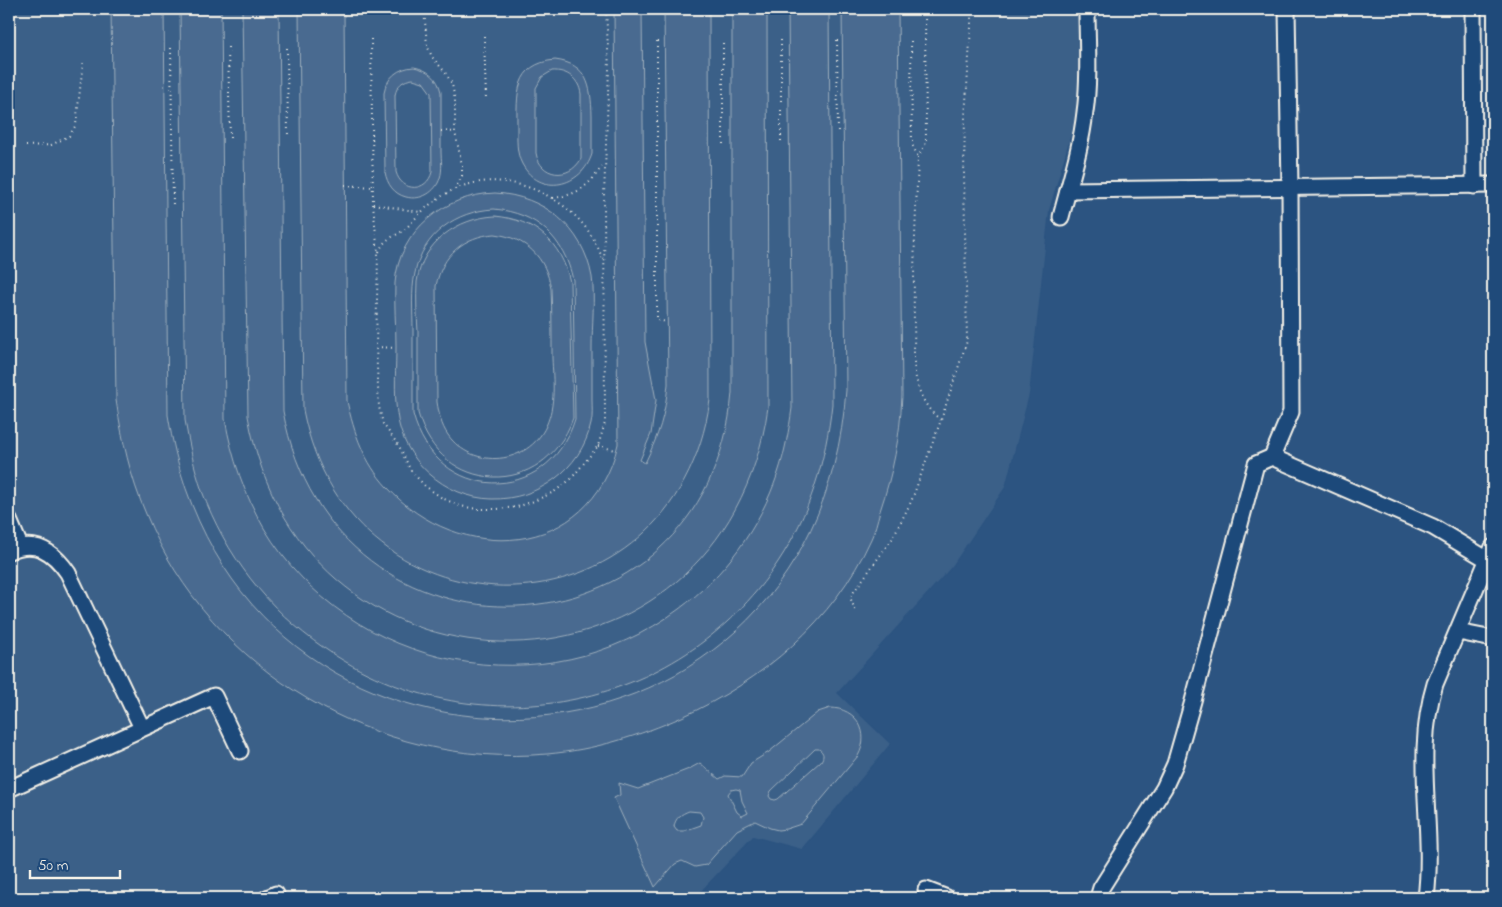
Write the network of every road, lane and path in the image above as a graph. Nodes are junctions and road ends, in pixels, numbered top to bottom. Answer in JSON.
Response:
{"nodes":[{"id":1,"x":424,"y":9,"type":"edge"},
{"id":2,"x":606,"y":9,"type":"edge"},
{"id":3,"x":925,"y":9,"type":"edge"},
{"id":4,"x":971,"y":9,"type":"edge"},
{"id":5,"x":1087,"y":9,"type":"edge"},
{"id":6,"x":1287,"y":9,"type":"edge"},
{"id":7,"x":1472,"y":9,"type":"edge"},
{"id":8,"x":484,"y":36,"type":"dead end"},
{"id":9,"x":371,"y":39,"type":"dead end"},
{"id":10,"x":781,"y":40,"type":"dead end"},
{"id":11,"x":837,"y":40,"type":"dead end"},
{"id":12,"x":657,"y":41,"type":"dead end"},
{"id":13,"x":911,"y":41,"type":"dead end"},
{"id":14,"x":723,"y":42,"type":"dead end"},
{"id":15,"x":228,"y":47,"type":"dead end"},
{"id":16,"x":171,"y":48,"type":"dead end"},
{"id":17,"x":287,"y":48,"type":"dead end"},
{"id":18,"x":83,"y":63,"type":"dead end"},
{"id":19,"x":486,"y":99,"type":"dead end"},
{"id":20,"x":441,"y":131,"type":"dead end"},
{"id":21,"x":455,"y":132,"type":"junction"},
{"id":22,"x":838,"y":135,"type":"dead end"},
{"id":23,"x":288,"y":138,"type":"dead end"},
{"id":24,"x":230,"y":139,"type":"dead end"},
{"id":25,"x":781,"y":142,"type":"dead end"},
{"id":26,"x":723,"y":144,"type":"dead end"},
{"id":27,"x":26,"y":146,"type":"dead end"},
{"id":28,"x":918,"y":157,"type":"junction"},
{"id":29,"x":605,"y":161,"type":"junction"},
{"id":30,"x":1493,"y":185,"type":"edge"},
{"id":31,"x":346,"y":186,"type":"dead end"},
{"id":32,"x":1474,"y":186,"type":"junction"},
{"id":33,"x":372,"y":187,"type":"junction"},
{"id":34,"x":1290,"y":188,"type":"junction"},
{"id":35,"x":455,"y":189,"type":"junction"},
{"id":36,"x":1068,"y":190,"type":"junction"},
{"id":37,"x":553,"y":198,"type":"junction"},
{"id":38,"x":373,"y":204,"type":"junction"},
{"id":39,"x":173,"y":207,"type":"dead end"},
{"id":40,"x":420,"y":212,"type":"junction"},
{"id":41,"x":1062,"y":217,"type":"dead end"},
{"id":42,"x":378,"y":254,"type":"junction"},
{"id":43,"x":603,"y":260,"type":"junction"},
{"id":44,"x":667,"y":322,"type":"dead end"},
{"id":45,"x":376,"y":347,"type":"junction"},
{"id":46,"x":396,"y":348,"type":"dead end"},
{"id":47,"x":941,"y":420,"type":"junction"},
{"id":48,"x":598,"y":446,"type":"junction"},
{"id":49,"x":616,"y":450,"type":"dead end"},
{"id":50,"x":1272,"y":457,"type":"junction"},
{"id":51,"x":9,"y":520,"type":"edge"},
{"id":52,"x":14,"y":548,"type":"edge"},
{"id":53,"x":1491,"y":554,"type":"edge"},
{"id":54,"x":855,"y":610,"type":"dead end"},
{"id":55,"x":1458,"y":632,"type":"junction"},
{"id":56,"x":1493,"y":639,"type":"edge"},
{"id":57,"x":142,"y":728,"type":"junction"},
{"id":58,"x":240,"y":751,"type":"dead end"},
{"id":59,"x":9,"y":789,"type":"edge"},
{"id":60,"x":926,"y":890,"type":"dead end"},
{"id":61,"x":947,"y":898,"type":"edge"},
{"id":62,"x":1098,"y":898,"type":"edge"},
{"id":63,"x":1426,"y":898,"type":"edge"}],
"edges":[{"from":1,"to":21,"type":"path"},
{"from":2,"to":29,"type":"path"},
{"from":3,"to":28,"type":"path"},
{"from":4,"to":47,"type":"path"},
{"from":5,"to":36,"type":"street"},
{"from":6,"to":34,"type":"street"},
{"from":7,"to":32,"type":"street"},
{"from":8,"to":19,"type":"path"},
{"from":9,"to":33,"type":"path"},
{"from":10,"to":25,"type":"path"},
{"from":11,"to":22,"type":"path"},
{"from":12,"to":44,"type":"path"},
{"from":13,"to":28,"type":"path"},
{"from":14,"to":26,"type":"path"},
{"from":15,"to":24,"type":"path"},
{"from":16,"to":39,"type":"path"},
{"from":17,"to":23,"type":"path"},
{"from":18,"to":27,"type":"path"},
{"from":20,"to":21,"type":"path"},
{"from":21,"to":35,"type":"path"},
{"from":28,"to":47,"type":"path"},
{"from":29,"to":37,"type":"path"},
{"from":29,"to":43,"type":"path"},
{"from":30,"to":32,"type":"street"},
{"from":31,"to":33,"type":"path"},
{"from":32,"to":34,"type":"street"},
{"from":33,"to":38,"type":"path"},
{"from":34,"to":36,"type":"street"},
{"from":34,"to":50,"type":"street"},
{"from":35,"to":37,"type":"path"},
{"from":35,"to":40,"type":"path"},
{"from":36,"to":41,"type":"street"},
{"from":37,"to":43,"type":"path"},
{"from":38,"to":40,"type":"path"},
{"from":38,"to":42,"type":"path"},
{"from":40,"to":42,"type":"path"},
{"from":42,"to":45,"type":"path"},
{"from":43,"to":48,"type":"path"},
{"from":45,"to":46,"type":"path"},
{"from":45,"to":48,"type":"path"},
{"from":47,"to":54,"type":"path"},
{"from":48,"to":49,"type":"path"},
{"from":50,"to":53,"type":"street"},
{"from":50,"to":62,"type":"street"},
{"from":51,"to":52,"type":"street"},
{"from":52,"to":57,"type":"street"},
{"from":53,"to":55,"type":"street"},
{"from":55,"to":56,"type":"street"},
{"from":55,"to":63,"type":"street"},
{"from":57,"to":58,"type":"street"},
{"from":57,"to":59,"type":"street"},
{"from":60,"to":61,"type":"street"}]}
